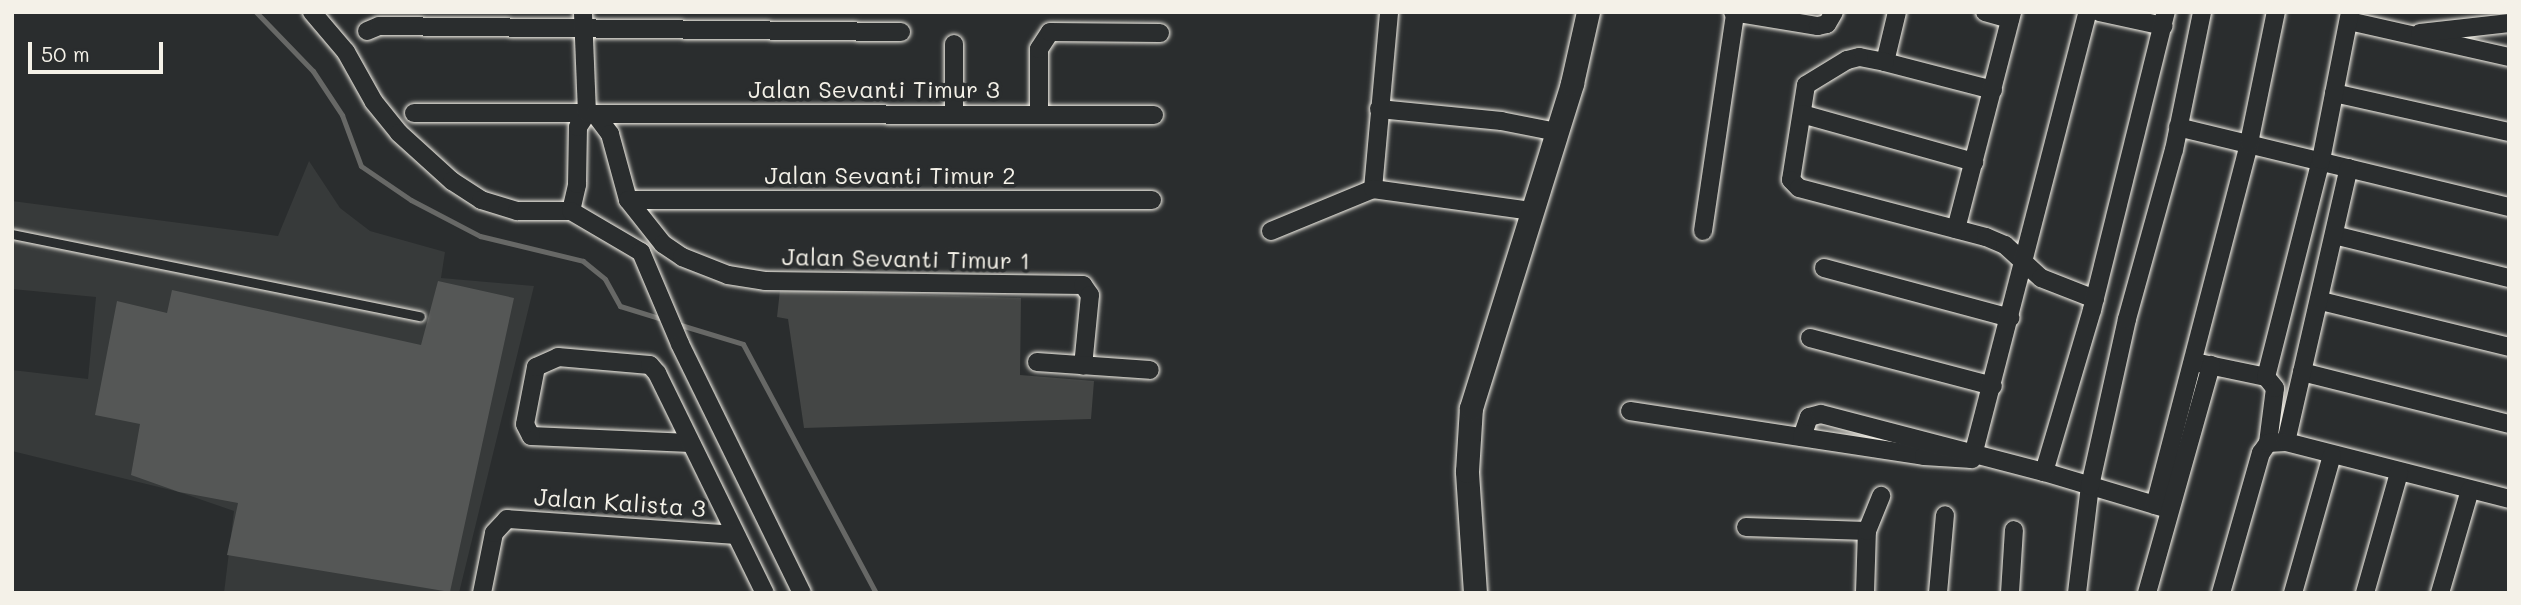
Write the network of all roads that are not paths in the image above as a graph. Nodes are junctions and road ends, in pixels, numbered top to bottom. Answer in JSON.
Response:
{"nodes":[{"id":1,"x":312,"y":12,"type":"edge"},
{"id":2,"x":1389,"y":12,"type":"edge"},
{"id":3,"x":1588,"y":12,"type":"edge"},
{"id":4,"x":1833,"y":12,"type":"edge"},
{"id":5,"x":1897,"y":12,"type":"edge"},
{"id":6,"x":1985,"y":12,"type":"edge"},
{"id":7,"x":2088,"y":12,"type":"edge"},
{"id":8,"x":2099,"y":12,"type":"edge"},
{"id":9,"x":2202,"y":12,"type":"edge"},
{"id":10,"x":2276,"y":12,"type":"edge"},
{"id":11,"x":1734,"y":13,"type":"edge"},
{"id":12,"x":2011,"y":16,"type":"edge"},
{"id":13,"x":2349,"y":17,"type":"edge"},
{"id":14,"x":2165,"y":19,"type":"edge"},
{"id":15,"x":583,"y":21,"type":"edge"},
{"id":16,"x":2509,"y":23,"type":"edge"},
{"id":17,"x":367,"y":31,"type":"dead end"},
{"id":18,"x":901,"y":32,"type":"dead end"},
{"id":19,"x":1160,"y":33,"type":"dead end"},
{"id":20,"x":2406,"y":34,"type":"junction"},
{"id":21,"x":954,"y":44,"type":"dead end"},
{"id":22,"x":2509,"y":57,"type":"edge"},
{"id":23,"x":1885,"y":62,"type":"junction"},
{"id":24,"x":1993,"y":90,"type":"junction"},
{"id":25,"x":2334,"y":93,"type":"junction"},
{"id":26,"x":1379,"y":109,"type":"junction"},
{"id":27,"x":414,"y":113,"type":"dead end"},
{"id":28,"x":591,"y":113,"type":"junction"},
{"id":29,"x":1039,"y":113,"type":"junction"},
{"id":30,"x":954,"y":114,"type":"junction"},
{"id":31,"x":1802,"y":114,"type":"junction"},
{"id":32,"x":1154,"y":115,"type":"dead end"},
{"id":33,"x":2178,"y":127,"type":"junction"},
{"id":34,"x":1556,"y":132,"type":"junction"},
{"id":35,"x":2509,"y":132,"type":"edge"},
{"id":36,"x":2249,"y":143,"type":"junction"},
{"id":37,"x":2321,"y":160,"type":"junction"},
{"id":38,"x":1973,"y":162,"type":"junction"},
{"id":39,"x":2349,"y":168,"type":"junction"},
{"id":40,"x":1373,"y":189,"type":"junction"},
{"id":41,"x":628,"y":200,"type":"junction"},
{"id":42,"x":1152,"y":200,"type":"dead end"},
{"id":43,"x":2509,"y":207,"type":"edge"},
{"id":44,"x":571,"y":211,"type":"junction"},
{"id":45,"x":1532,"y":211,"type":"junction"},
{"id":46,"x":1956,"y":229,"type":"junction"},
{"id":47,"x":1271,"y":231,"type":"dead end"},
{"id":48,"x":1703,"y":232,"type":"dead end"},
{"id":49,"x":12,"y":234,"type":"edge"},
{"id":50,"x":2334,"y":235,"type":"junction"},
{"id":51,"x":2024,"y":263,"type":"junction"},
{"id":52,"x":1824,"y":268,"type":"dead end"},
{"id":53,"x":2509,"y":278,"type":"edge"},
{"id":54,"x":2095,"y":299,"type":"junction"},
{"id":55,"x":2321,"y":301,"type":"junction"},
{"id":56,"x":420,"y":316,"type":"dead end"},
{"id":57,"x":2010,"y":318,"type":"junction"},
{"id":58,"x":1811,"y":338,"type":"dead end"},
{"id":59,"x":2509,"y":347,"type":"edge"},
{"id":60,"x":2192,"y":361,"type":"junction"},
{"id":61,"x":1037,"y":362,"type":"dead end"},
{"id":62,"x":2211,"y":365,"type":"junction"},
{"id":63,"x":1083,"y":366,"type":"junction"},
{"id":64,"x":1150,"y":370,"type":"dead end"},
{"id":65,"x":2302,"y":372,"type":"junction"},
{"id":66,"x":2266,"y":377,"type":"junction"},
{"id":67,"x":1993,"y":386,"type":"junction"},
{"id":68,"x":1630,"y":411,"type":"dead end"},
{"id":69,"x":2509,"y":425,"type":"edge"},
{"id":70,"x":1802,"y":437,"type":"junction"},
{"id":71,"x":690,"y":443,"type":"junction"},
{"id":72,"x":2277,"y":443,"type":"junction"},
{"id":73,"x":2332,"y":455,"type":"junction"},
{"id":74,"x":1975,"y":456,"type":"junction"},
{"id":75,"x":2045,"y":472,"type":"junction"},
{"id":76,"x":2399,"y":473,"type":"junction"},
{"id":77,"x":2090,"y":486,"type":"junction"},
{"id":78,"x":2470,"y":490,"type":"junction"},
{"id":79,"x":1881,"y":496,"type":"dead end"},
{"id":80,"x":2509,"y":499,"type":"edge"},
{"id":81,"x":2161,"y":507,"type":"junction"},
{"id":82,"x":1945,"y":515,"type":"dead end"},
{"id":83,"x":1746,"y":527,"type":"dead end"},
{"id":84,"x":2014,"y":530,"type":"dead end"},
{"id":85,"x":1867,"y":531,"type":"junction"},
{"id":86,"x":734,"y":535,"type":"junction"},
{"id":87,"x":482,"y":593,"type":"edge"},
{"id":88,"x":765,"y":593,"type":"edge"},
{"id":89,"x":802,"y":593,"type":"edge"},
{"id":90,"x":1475,"y":593,"type":"edge"},
{"id":91,"x":1865,"y":593,"type":"edge"},
{"id":92,"x":1938,"y":593,"type":"edge"},
{"id":93,"x":2010,"y":593,"type":"edge"},
{"id":94,"x":2077,"y":593,"type":"edge"},
{"id":95,"x":2147,"y":593,"type":"edge"},
{"id":96,"x":2221,"y":593,"type":"edge"},
{"id":97,"x":2293,"y":593,"type":"edge"},
{"id":98,"x":2365,"y":593,"type":"edge"},
{"id":99,"x":2440,"y":593,"type":"edge"}],
"edges":[{"from":1,"to":44,"type":"street"},
{"from":2,"to":26,"type":"street"},
{"from":3,"to":34,"type":"street"},
{"from":4,"to":11,"type":"street"},
{"from":5,"to":23,"type":"street"},
{"from":6,"to":12,"type":"street"},
{"from":7,"to":51,"type":"street"},
{"from":8,"to":14,"type":"street"},
{"from":9,"to":33,"type":"street"},
{"from":10,"to":36,"type":"street"},
{"from":11,"to":48,"type":"street"},
{"from":12,"to":24,"type":"street"},
{"from":13,"to":20,"type":"street"},
{"from":13,"to":25,"type":"street"},
{"from":14,"to":54,"type":"street"},
{"from":15,"to":17,"type":"street"},
{"from":15,"to":18,"type":"street"},
{"from":15,"to":28,"type":"street"},
{"from":16,"to":20,"type":"street"},
{"from":19,"to":29,"type":"street"},
{"from":20,"to":22,"type":"street"},
{"from":21,"to":30,"type":"street"},
{"from":23,"to":24,"type":"street"},
{"from":23,"to":31,"type":"street"},
{"from":24,"to":38,"type":"street"},
{"from":25,"to":35,"type":"street"},
{"from":25,"to":37,"type":"street"},
{"from":26,"to":34,"type":"street"},
{"from":26,"to":40,"type":"street"},
{"from":27,"to":28,"type":"street","name":"Jalan Sevanti Timur 3"},
{"from":28,"to":30,"type":"street","name":"Jalan Sevanti Timur 3"},
{"from":28,"to":41,"type":"street"},
{"from":28,"to":44,"type":"street"},
{"from":29,"to":30,"type":"street","name":"Jalan Sevanti Timur 3"},
{"from":29,"to":32,"type":"street","name":"Jalan Sevanti Timur 3"},
{"from":31,"to":38,"type":"street"},
{"from":31,"to":46,"type":"street"},
{"from":33,"to":36,"type":"street"},
{"from":33,"to":77,"type":"street"},
{"from":34,"to":45,"type":"street"},
{"from":36,"to":37,"type":"street"},
{"from":36,"to":60,"type":"street"},
{"from":37,"to":39,"type":"street"},
{"from":37,"to":66,"type":"street"},
{"from":38,"to":46,"type":"street"},
{"from":39,"to":43,"type":"street"},
{"from":39,"to":50,"type":"street"},
{"from":40,"to":45,"type":"street"},
{"from":40,"to":47,"type":"street"},
{"from":41,"to":42,"type":"street","name":"Jalan Sevanti Timur 2"},
{"from":41,"to":63,"type":"street","name":"Jalan Sevanti Timur 1"},
{"from":44,"to":89,"type":"street"},
{"from":45,"to":90,"type":"street"},
{"from":46,"to":51,"type":"street"},
{"from":49,"to":56,"type":"lane"},
{"from":50,"to":53,"type":"street"},
{"from":50,"to":55,"type":"street"},
{"from":51,"to":54,"type":"street"},
{"from":51,"to":57,"type":"street"},
{"from":52,"to":57,"type":"street"},
{"from":54,"to":75,"type":"street"},
{"from":55,"to":59,"type":"street"},
{"from":55,"to":65,"type":"street"},
{"from":57,"to":67,"type":"street"},
{"from":58,"to":67,"type":"street"},
{"from":60,"to":62,"type":"street"},
{"from":60,"to":81,"type":"street"},
{"from":61,"to":63,"type":"street"},
{"from":62,"to":66,"type":"street"},
{"from":62,"to":81,"type":"street"},
{"from":63,"to":64,"type":"street"},
{"from":65,"to":69,"type":"street"},
{"from":65,"to":72,"type":"street"},
{"from":66,"to":72,"type":"street"},
{"from":67,"to":74,"type":"street"},
{"from":68,"to":70,"type":"street"},
{"from":70,"to":74,"type":"street"},
{"from":70,"to":74,"type":"street"},
{"from":71,"to":71,"type":"street"},
{"from":71,"to":86,"type":"street"},
{"from":72,"to":73,"type":"street"},
{"from":72,"to":96,"type":"street"},
{"from":73,"to":76,"type":"street"},
{"from":73,"to":97,"type":"street"},
{"from":74,"to":75,"type":"street"},
{"from":75,"to":77,"type":"street"},
{"from":76,"to":78,"type":"street"},
{"from":76,"to":98,"type":"street"},
{"from":77,"to":81,"type":"street"},
{"from":77,"to":94,"type":"street"},
{"from":78,"to":80,"type":"street"},
{"from":78,"to":99,"type":"street"},
{"from":79,"to":85,"type":"street"},
{"from":81,"to":95,"type":"street"},
{"from":82,"to":92,"type":"street"},
{"from":83,"to":85,"type":"street"},
{"from":84,"to":93,"type":"street"},
{"from":85,"to":91,"type":"street"},
{"from":86,"to":87,"type":"street","name":"Jalan Kalista 3"},
{"from":86,"to":88,"type":"street"}]}
